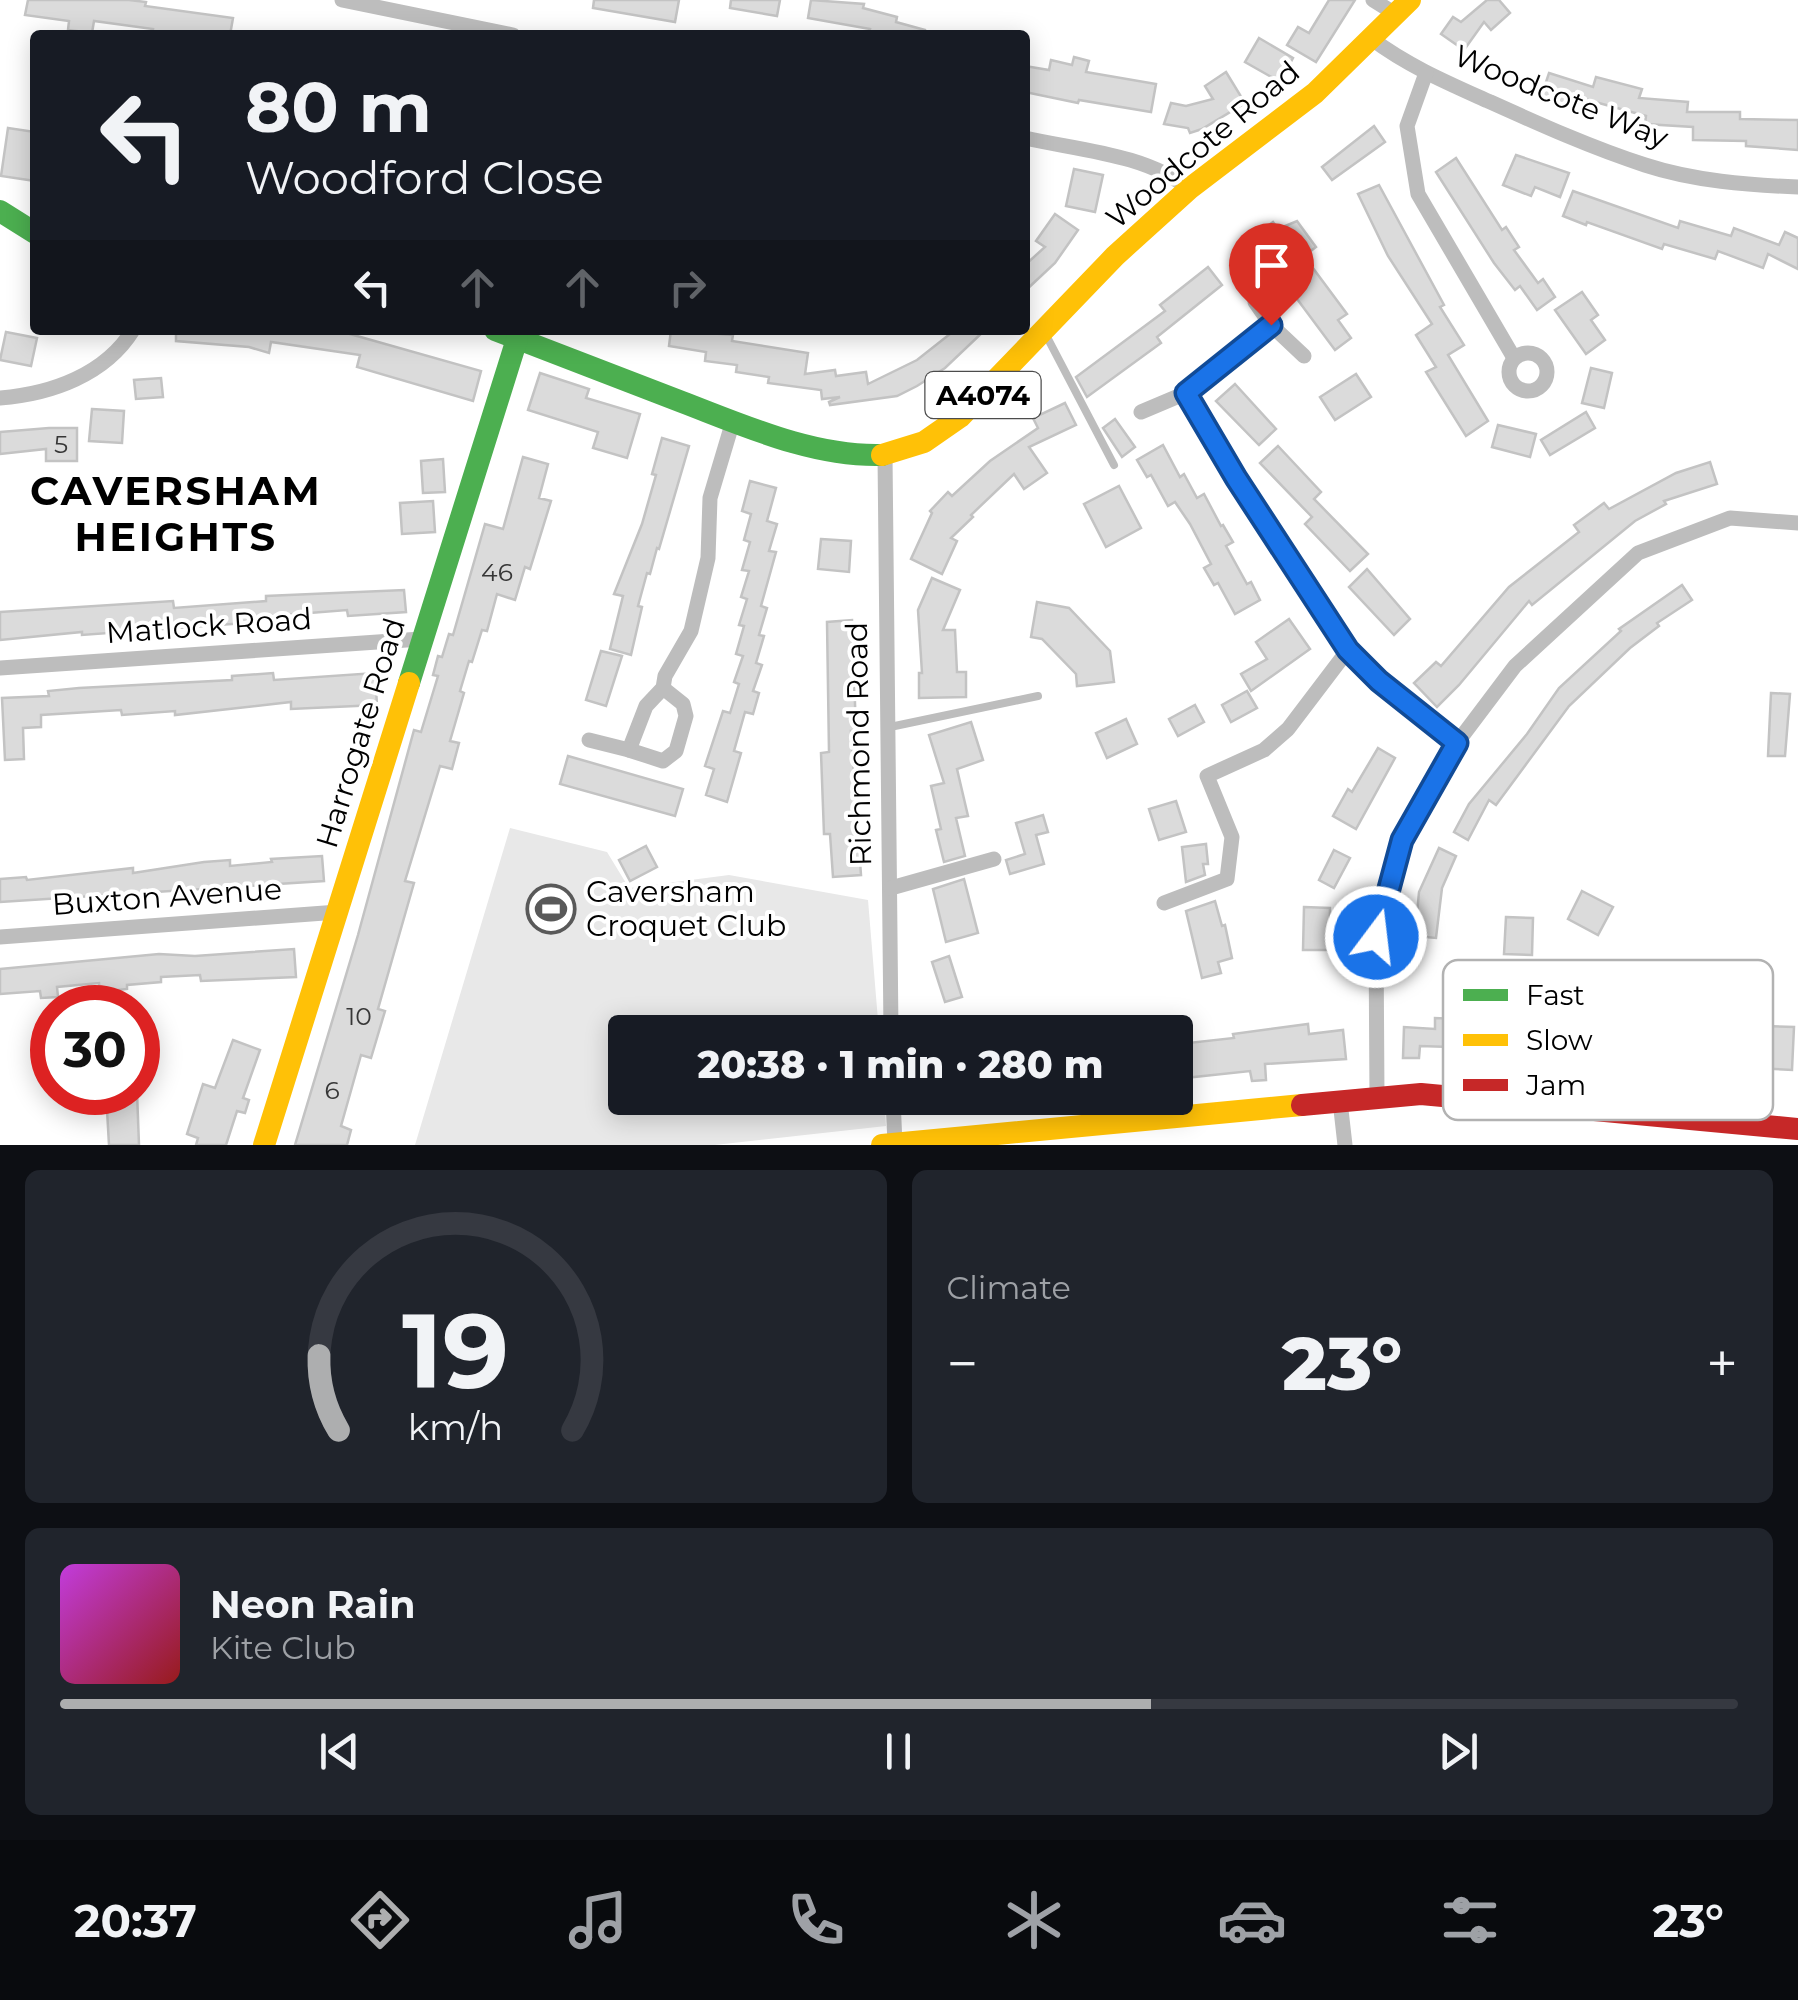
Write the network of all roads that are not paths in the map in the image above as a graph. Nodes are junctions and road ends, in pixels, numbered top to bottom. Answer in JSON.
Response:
{"nodes":[{"id":1,"x":342,"y":0,"type":"edge"},
{"id":2,"x":1372,"y":0,"type":"edge"},
{"id":3,"x":1404,"y":7,"type":"edge"},
{"id":4,"x":489,"y":30,"type":"edge"},
{"id":5,"x":1372,"y":40,"type":"junction"},
{"id":6,"x":1426,"y":73,"type":"junction"},
{"id":7,"x":1030,"y":139,"type":"edge"},
{"id":8,"x":1798,"y":187,"type":"edge"},
{"id":9,"x":1189,"y":189,"type":"junction"},
{"id":10,"x":0,"y":212,"type":"edge"},
{"id":11,"x":30,"y":230,"type":"edge"},
{"id":12,"x":1255,"y":302,"type":"dead end"},
{"id":13,"x":1271,"y":325,"type":"junction"},
{"id":14,"x":1044,"y":332,"type":"junction"},
{"id":15,"x":129,"y":335,"type":"edge"},
{"id":16,"x":508,"y":335,"type":"edge"},
{"id":17,"x":518,"y":339,"type":"junction"},
{"id":18,"x":1304,"y":356,"type":"dead end"},
{"id":19,"x":1514,"y":358,"type":"dead end"},
{"id":20,"x":1186,"y":393,"type":"junction"},
{"id":21,"x":0,"y":398,"type":"edge"},
{"id":22,"x":1142,"y":412,"type":"dead end"},
{"id":23,"x":733,"y":422,"type":"junction"},
{"id":24,"x":885,"y":455,"type":"junction"},
{"id":25,"x":1114,"y":465,"type":"dead end"},
{"id":26,"x":1798,"y":524,"type":"edge"},
{"id":27,"x":421,"y":639,"type":"junction"},
{"id":28,"x":1348,"y":650,"type":"junction"},
{"id":29,"x":0,"y":668,"type":"edge"},
{"id":30,"x":663,"y":688,"type":"junction"},
{"id":31,"x":1038,"y":696,"type":"dead end"},
{"id":32,"x":890,"y":726,"type":"junction"},
{"id":33,"x":589,"y":740,"type":"dead end"},
{"id":34,"x":1457,"y":743,"type":"junction"},
{"id":35,"x":629,"y":750,"type":"junction"},
{"id":36,"x":994,"y":859,"type":"dead end"},
{"id":37,"x":891,"y":888,"type":"junction"},
{"id":38,"x":1164,"y":904,"type":"dead end"},
{"id":39,"x":338,"y":912,"type":"junction"},
{"id":40,"x":0,"y":937,"type":"edge"},
{"id":41,"x":891,"y":1015,"type":"edge"},
{"id":42,"x":1443,"y":1096,"type":"edge"},
{"id":43,"x":1376,"y":1097,"type":"junction"},
{"id":44,"x":1340,"y":1101,"type":"junction"},
{"id":45,"x":894,"y":1115,"type":"edge"},
{"id":46,"x":1693,"y":1120,"type":"edge"},
{"id":47,"x":1798,"y":1130,"type":"edge"},
{"id":48,"x":895,"y":1144,"type":"edge"},
{"id":49,"x":264,"y":1145,"type":"edge"},
{"id":50,"x":882,"y":1145,"type":"edge"},
{"id":51,"x":1345,"y":1145,"type":"edge"}],
"edges":[{"from":1,"to":4,"type":"street"},
{"from":2,"to":3,"type":"street"},
{"from":3,"to":5,"type":"street","number":"A4074"},
{"from":5,"to":6,"type":"street","name":"Woodcote Way"},
{"from":5,"to":9,"type":"street","name":"Woodcote Road","number":"A4074"},
{"from":6,"to":8,"type":"street","name":"Woodcote Way"},
{"from":6,"to":19,"type":"street"},
{"from":7,"to":9,"type":"street"},
{"from":9,"to":14,"type":"street","name":"Woodcote Road","number":"A4074"},
{"from":10,"to":11,"type":"street"},
{"from":12,"to":13,"type":"street"},
{"from":13,"to":18,"type":"street"},
{"from":13,"to":20,"type":"street"},
{"from":14,"to":24,"type":"street","name":"Woodcote Road","number":"A4074"},
{"from":14,"to":25,"type":"lane"},
{"from":15,"to":21,"type":"street"},
{"from":16,"to":17,"type":"street","name":"Woodcote Road","number":"A4074"},
{"from":17,"to":23,"type":"street","name":"Woodcote Road","number":"A4074"},
{"from":17,"to":27,"type":"street","name":"Harrogate Road"},
{"from":20,"to":22,"type":"street"},
{"from":20,"to":28,"type":"street"},
{"from":23,"to":24,"type":"street","name":"Woodcote Road","number":"A4074"},
{"from":23,"to":30,"type":"street"},
{"from":24,"to":32,"type":"street","name":"Richmond Road"},
{"from":26,"to":34,"type":"street"},
{"from":27,"to":29,"type":"street","name":"Matlock Road"},
{"from":27,"to":39,"type":"street","name":"Harrogate Road"},
{"from":28,"to":34,"type":"street"},
{"from":28,"to":38,"type":"street"},
{"from":30,"to":35,"type":"street"},
{"from":30,"to":35,"type":"street"},
{"from":31,"to":32,"type":"lane"},
{"from":32,"to":37,"type":"street","name":"Richmond Road"},
{"from":33,"to":35,"type":"street"},
{"from":34,"to":43,"type":"street"},
{"from":36,"to":37,"type":"street"},
{"from":37,"to":41,"type":"street","name":"Richmond Road"},
{"from":39,"to":40,"type":"street","name":"Buxton Avenue"},
{"from":39,"to":49,"type":"street","name":"Harrogate Road"},
{"from":42,"to":43,"type":"street"},
{"from":43,"to":44,"type":"street"},
{"from":44,"to":48,"type":"street"},
{"from":44,"to":51,"type":"street"},
{"from":45,"to":48,"type":"street"},
{"from":46,"to":47,"type":"street"},
{"from":48,"to":50,"type":"street"}]}
